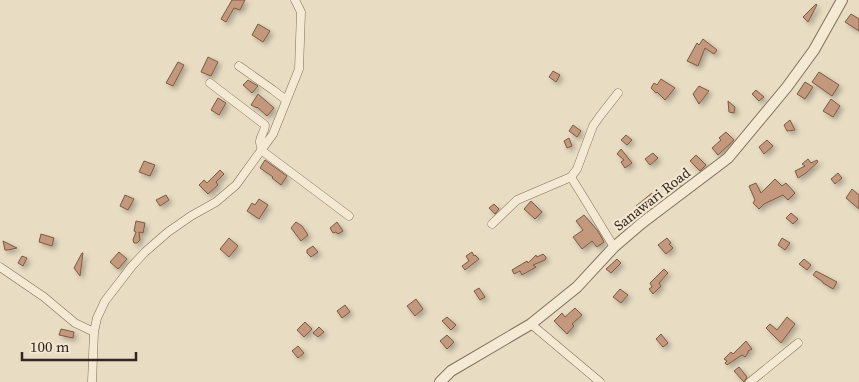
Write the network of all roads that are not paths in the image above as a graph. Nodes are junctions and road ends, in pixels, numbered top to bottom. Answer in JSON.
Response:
{"nodes":[{"id":1,"x":295,"y":0,"type":"edge"},
{"id":2,"x":842,"y":0,"type":"edge"},
{"id":3,"x":239,"y":66,"type":"dead end"},
{"id":4,"x":210,"y":83,"type":"dead end"},
{"id":5,"x":618,"y":93,"type":"dead end"},
{"id":6,"x":286,"y":100,"type":"junction"},
{"id":7,"x":262,"y":149,"type":"junction"},
{"id":8,"x":571,"y":177,"type":"junction"},
{"id":9,"x":349,"y":216,"type":"dead end"},
{"id":10,"x":492,"y":224,"type":"dead end"},
{"id":11,"x":614,"y":247,"type":"junction"},
{"id":12,"x":0,"y":267,"type":"edge"},
{"id":13,"x":531,"y":324,"type":"junction"},
{"id":14,"x":94,"y":332,"type":"junction"},
{"id":15,"x":798,"y":343,"type":"dead end"},
{"id":16,"x":92,"y":382,"type":"edge"},
{"id":17,"x":440,"y":382,"type":"edge"},
{"id":18,"x":600,"y":382,"type":"edge"},
{"id":19,"x":750,"y":382,"type":"edge"}],
"edges":[{"from":1,"to":6,"type":"street"},
{"from":2,"to":11,"type":"street","name":"Sanawari Road"},
{"from":3,"to":6,"type":"street"},
{"from":4,"to":7,"type":"street"},
{"from":5,"to":8,"type":"street"},
{"from":6,"to":7,"type":"street"},
{"from":7,"to":9,"type":"street"},
{"from":7,"to":14,"type":"street"},
{"from":8,"to":10,"type":"street"},
{"from":8,"to":11,"type":"street"},
{"from":11,"to":13,"type":"street","name":"Sanawari Road"},
{"from":12,"to":14,"type":"street"},
{"from":13,"to":17,"type":"street","name":"Sanawari Road"},
{"from":13,"to":18,"type":"street"},
{"from":14,"to":16,"type":"street"},
{"from":15,"to":19,"type":"street"}]}
